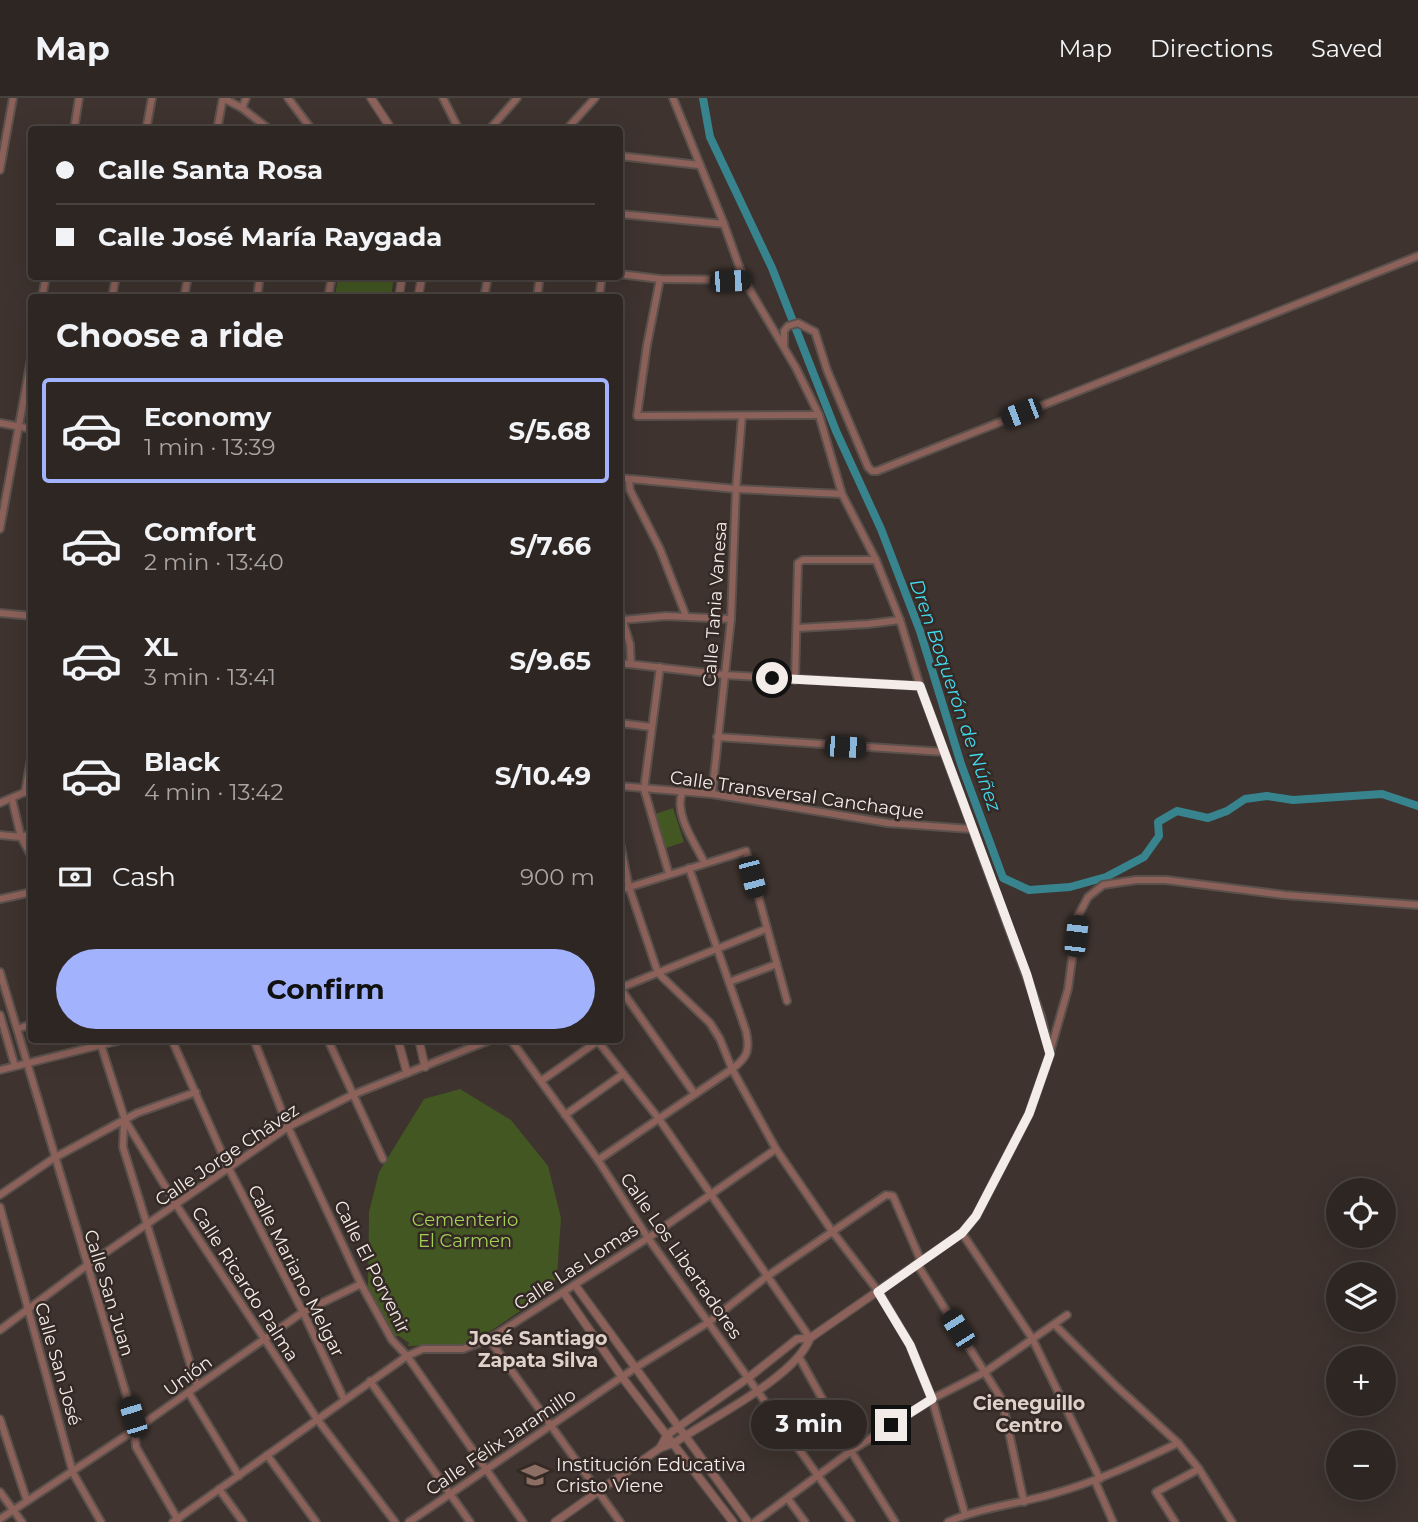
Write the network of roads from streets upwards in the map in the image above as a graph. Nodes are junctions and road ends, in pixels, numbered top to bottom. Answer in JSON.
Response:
{"nodes":[{"id":1,"x":13,"y":98,"type":"edge"},
{"id":2,"x":79,"y":98,"type":"edge"},
{"id":3,"x":152,"y":98,"type":"edge"},
{"id":4,"x":223,"y":98,"type":"edge"},
{"id":5,"x":246,"y":98,"type":"edge"},
{"id":6,"x":288,"y":98,"type":"edge"},
{"id":7,"x":371,"y":98,"type":"edge"},
{"id":8,"x":443,"y":98,"type":"edge"},
{"id":9,"x":517,"y":98,"type":"edge"},
{"id":10,"x":595,"y":98,"type":"edge"},
{"id":11,"x":673,"y":98,"type":"edge"},
{"id":12,"x":242,"y":108,"type":"junction"},
{"id":13,"x":75,"y":126,"type":"edge"},
{"id":14,"x":147,"y":126,"type":"edge"},
{"id":15,"x":218,"y":126,"type":"edge"},
{"id":16,"x":265,"y":126,"type":"edge"},
{"id":17,"x":309,"y":126,"type":"edge"},
{"id":18,"x":389,"y":126,"type":"edge"},
{"id":19,"x":457,"y":126,"type":"edge"},
{"id":20,"x":492,"y":126,"type":"edge"},
{"id":21,"x":570,"y":126,"type":"edge"},
{"id":22,"x":623,"y":156,"type":"edge"},
{"id":23,"x":699,"y":165,"type":"junction"},
{"id":24,"x":0,"y":170,"type":"edge"},
{"id":25,"x":623,"y":214,"type":"edge"},
{"id":26,"x":724,"y":224,"type":"junction"},
{"id":27,"x":1418,"y":256,"type":"edge"},
{"id":28,"x":623,"y":274,"type":"edge"},
{"id":29,"x":660,"y":279,"type":"junction"},
{"id":30,"x":744,"y":280,"type":"junction"},
{"id":31,"x":785,"y":350,"type":"junction"},
{"id":32,"x":28,"y":372,"type":"edge"},
{"id":33,"x":818,"y":415,"type":"junction"},
{"id":34,"x":742,"y":416,"type":"junction"},
{"id":35,"x":0,"y":423,"type":"edge"},
{"id":36,"x":18,"y":428,"type":"junction"},
{"id":37,"x":28,"y":429,"type":"edge"},
{"id":38,"x":623,"y":478,"type":"edge"},
{"id":39,"x":629,"y":479,"type":"junction"},
{"id":40,"x":736,"y":489,"type":"junction"},
{"id":41,"x":3,"y":494,"type":"edge"},
{"id":42,"x":842,"y":494,"type":"junction"},
{"id":43,"x":0,"y":529,"type":"edge"},
{"id":44,"x":876,"y":560,"type":"junction"},
{"id":45,"x":0,"y":613,"type":"edge"},
{"id":46,"x":28,"y":616,"type":"edge"},
{"id":47,"x":686,"y":616,"type":"junction"},
{"id":48,"x":731,"y":619,"type":"junction"},
{"id":49,"x":623,"y":620,"type":"joint"},
{"id":50,"x":900,"y":620,"type":"junction"},
{"id":51,"x":797,"y":628,"type":"junction"},
{"id":52,"x":623,"y":663,"type":"edge"},
{"id":53,"x":631,"y":664,"type":"junction"},
{"id":54,"x":660,"y":667,"type":"junction"},
{"id":55,"x":725,"y":675,"type":"junction"},
{"id":56,"x":795,"y":680,"type":"junction"},
{"id":57,"x":920,"y":686,"type":"junction"},
{"id":58,"x":623,"y":723,"type":"edge"},
{"id":59,"x":652,"y":727,"type":"junction"},
{"id":60,"x":717,"y":737,"type":"junction"},
{"id":61,"x":944,"y":752,"type":"junction"},
{"id":62,"x":623,"y":786,"type":"edge"},
{"id":63,"x":644,"y":789,"type":"junction"},
{"id":64,"x":28,"y":791,"type":"edge"},
{"id":65,"x":682,"y":793,"type":"junction"},
{"id":66,"x":712,"y":794,"type":"junction"},
{"id":67,"x":12,"y":799,"type":"junction"},
{"id":68,"x":0,"y":803,"type":"edge"},
{"id":69,"x":971,"y":829,"type":"junction"},
{"id":70,"x":0,"y":835,"type":"edge"},
{"id":71,"x":28,"y":835,"type":"edge"},
{"id":72,"x":22,"y":837,"type":"junction"},
{"id":73,"x":28,"y":850,"type":"edge"},
{"id":74,"x":623,"y":858,"type":"edge"},
{"id":75,"x":704,"y":862,"type":"junction"},
{"id":76,"x":689,"y":868,"type":"junction"},
{"id":77,"x":669,"y":874,"type":"junction"},
{"id":78,"x":629,"y":887,"type":"junction"},
{"id":79,"x":623,"y":889,"type":"edge"},
{"id":80,"x":28,"y":893,"type":"edge"},
{"id":81,"x":0,"y":899,"type":"edge"},
{"id":82,"x":1418,"y":905,"type":"edge"},
{"id":83,"x":766,"y":929,"type":"junction"},
{"id":84,"x":717,"y":948,"type":"junction"},
{"id":85,"x":776,"y":964,"type":"junction"},
{"id":86,"x":0,"y":972,"type":"edge"},
{"id":87,"x":658,"y":973,"type":"junction"},
{"id":88,"x":729,"y":982,"type":"junction"},
{"id":89,"x":623,"y":987,"type":"edge"},
{"id":90,"x":623,"y":992,"type":"edge"},
{"id":91,"x":787,"y":1001,"type":"dead end"},
{"id":92,"x":0,"y":1014,"type":"edge"},
{"id":93,"x":28,"y":1025,"type":"edge"},
{"id":94,"x":17,"y":1028,"type":"junction"},
{"id":95,"x":109,"y":1043,"type":"edge"},
{"id":96,"x":173,"y":1043,"type":"edge"},
{"id":97,"x":255,"y":1043,"type":"edge"},
{"id":98,"x":329,"y":1043,"type":"edge"},
{"id":99,"x":399,"y":1043,"type":"edge"},
{"id":100,"x":420,"y":1043,"type":"edge"},
{"id":101,"x":483,"y":1043,"type":"edge"},
{"id":102,"x":513,"y":1043,"type":"edge"},
{"id":103,"x":594,"y":1043,"type":"edge"},
{"id":104,"x":600,"y":1043,"type":"edge"},
{"id":105,"x":101,"y":1045,"type":"junction"},
{"id":106,"x":1050,"y":1054,"type":"junction"},
{"id":107,"x":28,"y":1064,"type":"junction"},
{"id":108,"x":15,"y":1066,"type":"junction"},
{"id":109,"x":425,"y":1067,"type":"junction"},
{"id":110,"x":732,"y":1069,"type":"junction"},
{"id":111,"x":0,"y":1070,"type":"edge"},
{"id":112,"x":407,"y":1073,"type":"junction"},
{"id":113,"x":623,"y":1074,"type":"junction"},
{"id":114,"x":541,"y":1081,"type":"junction"},
{"id":115,"x":195,"y":1092,"type":"junction"},
{"id":116,"x":694,"y":1093,"type":"junction"},
{"id":117,"x":352,"y":1095,"type":"junction"},
{"id":118,"x":565,"y":1115,"type":"junction"},
{"id":119,"x":659,"y":1119,"type":"junction"},
{"id":120,"x":125,"y":1120,"type":"junction"},
{"id":121,"x":288,"y":1127,"type":"junction"},
{"id":122,"x":776,"y":1149,"type":"junction"},
{"id":123,"x":54,"y":1158,"type":"junction"},
{"id":124,"x":383,"y":1159,"type":"dead end"},
{"id":125,"x":598,"y":1160,"type":"junction"},
{"id":126,"x":229,"y":1169,"type":"junction"},
{"id":127,"x":0,"y":1195,"type":"edge"},
{"id":128,"x":712,"y":1195,"type":"junction"},
{"id":129,"x":177,"y":1206,"type":"junction"},
{"id":130,"x":0,"y":1208,"type":"edge"},
{"id":131,"x":146,"y":1227,"type":"junction"},
{"id":132,"x":832,"y":1231,"type":"junction"},
{"id":133,"x":962,"y":1233,"type":"junction"},
{"id":134,"x":648,"y":1238,"type":"junction"},
{"id":135,"x":919,"y":1263,"type":"junction"},
{"id":136,"x":86,"y":1266,"type":"junction"},
{"id":137,"x":766,"y":1277,"type":"junction"},
{"id":138,"x":361,"y":1284,"type":"junction"},
{"id":139,"x":575,"y":1285,"type":"junction"},
{"id":140,"x":878,"y":1292,"type":"junction"},
{"id":141,"x":564,"y":1293,"type":"junction"},
{"id":142,"x":28,"y":1310,"type":"junction"},
{"id":143,"x":303,"y":1311,"type":"junction"},
{"id":144,"x":1067,"y":1315,"type":"dead end"},
{"id":145,"x":709,"y":1322,"type":"junction"},
{"id":146,"x":1055,"y":1325,"type":"junction"},
{"id":147,"x":0,"y":1330,"type":"edge"},
{"id":148,"x":810,"y":1338,"type":"junction"},
{"id":149,"x":1032,"y":1338,"type":"junction"},
{"id":150,"x":263,"y":1339,"type":"junction"},
{"id":151,"x":489,"y":1339,"type":"junction"},
{"id":152,"x":407,"y":1356,"type":"junction"},
{"id":153,"x":799,"y":1357,"type":"junction"},
{"id":154,"x":635,"y":1368,"type":"junction"},
{"id":155,"x":985,"y":1372,"type":"junction"},
{"id":156,"x":622,"y":1377,"type":"junction"},
{"id":157,"x":748,"y":1378,"type":"junction"},
{"id":158,"x":370,"y":1381,"type":"junction"},
{"id":159,"x":197,"y":1386,"type":"junction"},
{"id":160,"x":757,"y":1391,"type":"junction"},
{"id":161,"x":189,"y":1393,"type":"junction"},
{"id":162,"x":344,"y":1399,"type":"junction"},
{"id":163,"x":932,"y":1399,"type":"junction"},
{"id":164,"x":0,"y":1419,"type":"edge"},
{"id":165,"x":317,"y":1419,"type":"junction"},
{"id":166,"x":551,"y":1426,"type":"junction"},
{"id":167,"x":679,"y":1426,"type":"junction"},
{"id":168,"x":133,"y":1431,"type":"junction"},
{"id":169,"x":667,"y":1435,"type":"junction"},
{"id":170,"x":685,"y":1436,"type":"junction"},
{"id":171,"x":674,"y":1443,"type":"junction"},
{"id":172,"x":1178,"y":1443,"type":"junction"},
{"id":173,"x":660,"y":1448,"type":"junction"},
{"id":174,"x":851,"y":1451,"type":"junction"},
{"id":175,"x":267,"y":1455,"type":"junction"},
{"id":176,"x":487,"y":1469,"type":"junction"},
{"id":177,"x":1199,"y":1469,"type":"junction"},
{"id":178,"x":73,"y":1472,"type":"junction"},
{"id":179,"x":239,"y":1476,"type":"junction"},
{"id":180,"x":818,"y":1477,"type":"junction"},
{"id":181,"x":1098,"y":1480,"type":"junction"},
{"id":182,"x":219,"y":1489,"type":"junction"},
{"id":183,"x":0,"y":1492,"type":"edge"},
{"id":184,"x":597,"y":1492,"type":"junction"},
{"id":185,"x":449,"y":1494,"type":"junction"},
{"id":186,"x":788,"y":1500,"type":"junction"},
{"id":187,"x":27,"y":1502,"type":"junction"},
{"id":188,"x":1024,"y":1502,"type":"junction"},
{"id":189,"x":13,"y":1510,"type":"junction"},
{"id":190,"x":965,"y":1514,"type":"junction"},
{"id":191,"x":0,"y":1519,"type":"edge"},
{"id":192,"x":176,"y":1521,"type":"edge"},
{"id":193,"x":22,"y":1522,"type":"edge"},
{"id":194,"x":102,"y":1522,"type":"edge"},
{"id":195,"x":243,"y":1522,"type":"edge"},
{"id":196,"x":316,"y":1522,"type":"edge"},
{"id":197,"x":395,"y":1522,"type":"edge"},
{"id":198,"x":409,"y":1522,"type":"edge"},
{"id":199,"x":470,"y":1522,"type":"edge"},
{"id":200,"x":523,"y":1522,"type":"edge"},
{"id":201,"x":555,"y":1522,"type":"edge"},
{"id":202,"x":620,"y":1522,"type":"edge"},
{"id":203,"x":733,"y":1522,"type":"edge"},
{"id":204,"x":747,"y":1522,"type":"edge"},
{"id":205,"x":755,"y":1522,"type":"edge"},
{"id":206,"x":805,"y":1522,"type":"edge"},
{"id":207,"x":851,"y":1522,"type":"edge"},
{"id":208,"x":895,"y":1522,"type":"edge"},
{"id":209,"x":948,"y":1522,"type":"edge"},
{"id":210,"x":1113,"y":1522,"type":"edge"},
{"id":211,"x":1175,"y":1522,"type":"edge"},
{"id":212,"x":1232,"y":1522,"type":"edge"}],
"edges":[{"from":1,"to":24,"type":"street"},
{"from":2,"to":13,"type":"street"},
{"from":3,"to":14,"type":"street"},
{"from":4,"to":12,"type":"street"},
{"from":4,"to":15,"type":"street"},
{"from":5,"to":12,"type":"street"},
{"from":6,"to":17,"type":"street"},
{"from":7,"to":18,"type":"street"},
{"from":8,"to":19,"type":"street"},
{"from":9,"to":20,"type":"street"},
{"from":10,"to":21,"type":"street"},
{"from":11,"to":23,"type":"street"},
{"from":12,"to":16,"type":"street"},
{"from":22,"to":23,"type":"street"},
{"from":23,"to":26,"type":"street"},
{"from":25,"to":26,"type":"street"},
{"from":26,"to":30,"type":"street"},
{"from":27,"to":31,"type":"street"},
{"from":28,"to":29,"type":"street"},
{"from":29,"to":30,"type":"street"},
{"from":29,"to":34,"type":"street"},
{"from":30,"to":31,"type":"street"},
{"from":31,"to":33,"type":"street"},
{"from":32,"to":36,"type":"street"},
{"from":33,"to":34,"type":"street"},
{"from":33,"to":42,"type":"street"},
{"from":34,"to":40,"type":"street","name":"Calle Tania Vanesa"},
{"from":35,"to":36,"type":"street"},
{"from":36,"to":37,"type":"street"},
{"from":36,"to":41,"type":"street"},
{"from":38,"to":39,"type":"street"},
{"from":39,"to":40,"type":"street"},
{"from":39,"to":47,"type":"street"},
{"from":40,"to":42,"type":"street"},
{"from":40,"to":48,"type":"street","name":"Calle Tania Vanesa"},
{"from":41,"to":43,"type":"street"},
{"from":42,"to":44,"type":"street"},
{"from":44,"to":50,"type":"street"},
{"from":44,"to":51,"type":"street"},
{"from":45,"to":46,"type":"street"},
{"from":47,"to":48,"type":"street"},
{"from":47,"to":49,"type":"street"},
{"from":48,"to":55,"type":"street","name":"Calle Tania Vanesa"},
{"from":49,"to":53,"type":"street"},
{"from":50,"to":51,"type":"street"},
{"from":50,"to":57,"type":"street"},
{"from":51,"to":56,"type":"street"},
{"from":52,"to":53,"type":"street"},
{"from":53,"to":54,"type":"street"},
{"from":54,"to":55,"type":"street"},
{"from":54,"to":59,"type":"street"},
{"from":55,"to":56,"type":"street"},
{"from":55,"to":60,"type":"street","name":"Calle Tania Vanesa"},
{"from":56,"to":57,"type":"street"},
{"from":57,"to":61,"type":"street"},
{"from":58,"to":59,"type":"street"},
{"from":59,"to":63,"type":"street"},
{"from":60,"to":61,"type":"street"},
{"from":60,"to":66,"type":"street","name":"Calle Tania Vanesa"},
{"from":61,"to":69,"type":"street"},
{"from":62,"to":63,"type":"street","name":"Calle Transversal Canchaque"},
{"from":63,"to":65,"type":"street","name":"Calle Transversal Canchaque"},
{"from":63,"to":77,"type":"street"},
{"from":64,"to":67,"type":"street"},
{"from":65,"to":66,"type":"street","name":"Calle Transversal Canchaque"},
{"from":65,"to":75,"type":"street"},
{"from":66,"to":69,"type":"street","name":"Calle Transversal Canchaque"},
{"from":67,"to":68,"type":"street"},
{"from":67,"to":72,"type":"street"},
{"from":69,"to":106,"type":"street"},
{"from":70,"to":72,"type":"street"},
{"from":71,"to":72,"type":"street"},
{"from":72,"to":73,"type":"street"},
{"from":74,"to":78,"type":"street"},
{"from":75,"to":76,"type":"street"},
{"from":75,"to":83,"type":"street"},
{"from":76,"to":77,"type":"street"},
{"from":76,"to":84,"type":"street"},
{"from":77,"to":78,"type":"street"},
{"from":78,"to":79,"type":"street"},
{"from":78,"to":87,"type":"street"},
{"from":80,"to":81,"type":"street"},
{"from":82,"to":106,"type":"street"},
{"from":83,"to":84,"type":"street"},
{"from":83,"to":85,"type":"street"},
{"from":84,"to":87,"type":"street"},
{"from":84,"to":88,"type":"street"},
{"from":85,"to":88,"type":"street"},
{"from":85,"to":91,"type":"street"},
{"from":86,"to":94,"type":"street","name":"Calle San Juan"},
{"from":87,"to":89,"type":"street"},
{"from":87,"to":110,"type":"street"},
{"from":88,"to":110,"type":"street"},
{"from":90,"to":116,"type":"street"},
{"from":92,"to":108,"type":"street"},
{"from":93,"to":94,"type":"street"},
{"from":94,"to":107,"type":"street","name":"Calle San Juan"},
{"from":95,"to":105,"type":"street"},
{"from":96,"to":115,"type":"street","name":"Calle Mariano Melgar"},
{"from":97,"to":121,"type":"street","name":"Calle El Porvenir"},
{"from":98,"to":117,"type":"street"},
{"from":99,"to":112,"type":"street"},
{"from":100,"to":109,"type":"street"},
{"from":101,"to":109,"type":"street","name":"Calle Jorge Chávez"},
{"from":102,"to":114,"type":"street","name":"Calle Los Libertadores"},
{"from":103,"to":114,"type":"street"},
{"from":104,"to":113,"type":"street"},
{"from":105,"to":107,"type":"street"},
{"from":105,"to":120,"type":"street","name":"Calle Ricardo Palma"},
{"from":106,"to":133,"type":"street"},
{"from":107,"to":108,"type":"street"},
{"from":107,"to":123,"type":"street","name":"Calle San Juan"},
{"from":108,"to":111,"type":"street"},
{"from":109,"to":112,"type":"street","name":"Calle Jorge Chávez"},
{"from":110,"to":116,"type":"street"},
{"from":110,"to":122,"type":"street"},
{"from":112,"to":117,"type":"street","name":"Calle Jorge Chávez"},
{"from":113,"to":118,"type":"street"},
{"from":113,"to":119,"type":"street"},
{"from":114,"to":118,"type":"street","name":"Calle Los Libertadores"},
{"from":115,"to":120,"type":"street"},
{"from":115,"to":126,"type":"street","name":"Calle Mariano Melgar"},
{"from":116,"to":119,"type":"street"},
{"from":117,"to":121,"type":"street","name":"Calle Jorge Chávez"},
{"from":117,"to":124,"type":"street"},
{"from":118,"to":125,"type":"street","name":"Calle Los Libertadores"},
{"from":119,"to":125,"type":"street"},
{"from":119,"to":128,"type":"street"},
{"from":120,"to":123,"type":"street"},
{"from":120,"to":129,"type":"street","name":"Calle Ricardo Palma"},
{"from":120,"to":131,"type":"street"},
{"from":121,"to":126,"type":"street","name":"Calle Jorge Chávez"},
{"from":121,"to":138,"type":"street","name":"Calle El Porvenir"},
{"from":122,"to":128,"type":"street","name":"Calle Las Lomas"},
{"from":122,"to":132,"type":"street"},
{"from":123,"to":127,"type":"street"},
{"from":123,"to":136,"type":"street","name":"Calle San Juan"},
{"from":125,"to":134,"type":"street","name":"Calle Los Libertadores"},
{"from":126,"to":129,"type":"street","name":"Calle Jorge Chávez"},
{"from":126,"to":143,"type":"street","name":"Calle Mariano Melgar"},
{"from":128,"to":134,"type":"street","name":"Calle Las Lomas"},
{"from":128,"to":137,"type":"street"},
{"from":129,"to":131,"type":"street","name":"Calle Jorge Chávez"},
{"from":129,"to":150,"type":"street","name":"Calle Ricardo Palma"},
{"from":130,"to":142,"type":"street","name":"Calle San José"},
{"from":131,"to":136,"type":"street","name":"Calle Jorge Chávez"},
{"from":131,"to":159,"type":"street"},
{"from":132,"to":135,"type":"street","name":"Calle Félix Jaramillo"},
{"from":132,"to":137,"type":"street","name":"Calle Félix Jaramillo"},
{"from":132,"to":140,"type":"street"},
{"from":133,"to":135,"type":"street"},
{"from":133,"to":149,"type":"street"},
{"from":134,"to":139,"type":"street","name":"Calle Las Lomas"},
{"from":134,"to":145,"type":"street","name":"Calle Los Libertadores"},
{"from":135,"to":140,"type":"street"},
{"from":135,"to":155,"type":"street"},
{"from":136,"to":142,"type":"street","name":"Calle Jorge Chávez"},
{"from":136,"to":168,"type":"street","name":"Calle San Juan"},
{"from":137,"to":145,"type":"street","name":"Calle Félix Jaramillo"},
{"from":137,"to":148,"type":"street"},
{"from":138,"to":143,"type":"street","name":"Unión"},
{"from":138,"to":152,"type":"street","name":"Calle El Porvenir"},
{"from":139,"to":141,"type":"street","name":"Calle Las Lomas"},
{"from":139,"to":154,"type":"street"},
{"from":140,"to":148,"type":"street"},
{"from":140,"to":163,"type":"street"},
{"from":141,"to":151,"type":"street","name":"Calle Las Lomas"},
{"from":141,"to":156,"type":"street"},
{"from":142,"to":147,"type":"street","name":"Calle Jorge Chávez"},
{"from":142,"to":178,"type":"street","name":"Calle San José"},
{"from":143,"to":150,"type":"street","name":"Unión"},
{"from":143,"to":162,"type":"street","name":"Calle Mariano Melgar"},
{"from":144,"to":146,"type":"street"},
{"from":145,"to":154,"type":"street","name":"Calle Félix Jaramillo"},
{"from":145,"to":157,"type":"street","name":"Calle Los Libertadores"},
{"from":146,"to":149,"type":"street"},
{"from":146,"to":172,"type":"street"},
{"from":148,"to":153,"type":"street"},
{"from":148,"to":157,"type":"street"},
{"from":149,"to":155,"type":"street"},
{"from":149,"to":181,"type":"street"},
{"from":150,"to":159,"type":"street","name":"Unión"},
{"from":150,"to":165,"type":"street","name":"Calle Ricardo Palma"},
{"from":151,"to":152,"type":"street","name":"Calle Las Lomas"},
{"from":151,"to":166,"type":"street"},
{"from":152,"to":158,"type":"street","name":"Calle Las Lomas"},
{"from":152,"to":176,"type":"street","name":"Calle El Porvenir"},
{"from":153,"to":160,"type":"street"},
{"from":153,"to":174,"type":"street"},
{"from":154,"to":156,"type":"street","name":"Calle Félix Jaramillo"},
{"from":154,"to":167,"type":"street"},
{"from":155,"to":163,"type":"street"},
{"from":155,"to":188,"type":"street"},
{"from":156,"to":166,"type":"street","name":"Calle Félix Jaramillo"},
{"from":156,"to":169,"type":"street"},
{"from":157,"to":160,"type":"street","name":"Calle Los Libertadores"},
{"from":157,"to":167,"type":"street"},
{"from":158,"to":162,"type":"street","name":"Calle Las Lomas"},
{"from":158,"to":185,"type":"street"},
{"from":159,"to":161,"type":"street","name":"Unión"},
{"from":160,"to":170,"type":"street"},
{"from":160,"to":180,"type":"street","name":"Calle Los Libertadores"},
{"from":161,"to":168,"type":"street","name":"Unión"},
{"from":161,"to":179,"type":"street"},
{"from":162,"to":165,"type":"street","name":"Calle Las Lomas"},
{"from":163,"to":174,"type":"street"},
{"from":163,"to":190,"type":"street"},
{"from":164,"to":187,"type":"street"},
{"from":165,"to":175,"type":"street","name":"Calle Las Lomas"},
{"from":165,"to":197,"type":"street","name":"Calle Ricardo Palma"},
{"from":166,"to":176,"type":"street","name":"Calle Félix Jaramillo"},
{"from":166,"to":184,"type":"street"},
{"from":167,"to":169,"type":"street"},
{"from":167,"to":170,"type":"street"},
{"from":168,"to":178,"type":"street","name":"Unión"},
{"from":168,"to":192,"type":"street","name":"Calle San Juan"},
{"from":169,"to":171,"type":"street"},
{"from":169,"to":173,"type":"street"},
{"from":170,"to":171,"type":"street"},
{"from":170,"to":204,"type":"street"},
{"from":171,"to":173,"type":"street"},
{"from":171,"to":203,"type":"street"},
{"from":172,"to":177,"type":"street"},
{"from":172,"to":181,"type":"street"},
{"from":173,"to":184,"type":"street"},
{"from":174,"to":180,"type":"street"},
{"from":174,"to":208,"type":"street"},
{"from":175,"to":179,"type":"street","name":"Calle Las Lomas"},
{"from":175,"to":196,"type":"street"},
{"from":176,"to":185,"type":"street","name":"Calle Félix Jaramillo"},
{"from":176,"to":200,"type":"street","name":"Calle El Porvenir"},
{"from":177,"to":211,"type":"street"},
{"from":177,"to":212,"type":"street"},
{"from":178,"to":187,"type":"street","name":"Unión"},
{"from":178,"to":194,"type":"street","name":"Calle San José"},
{"from":179,"to":182,"type":"street","name":"Calle Las Lomas"},
{"from":180,"to":186,"type":"street"},
{"from":180,"to":207,"type":"street","name":"Calle Los Libertadores"},
{"from":181,"to":188,"type":"street"},
{"from":181,"to":210,"type":"street"},
{"from":182,"to":192,"type":"street","name":"Calle Las Lomas"},
{"from":182,"to":195,"type":"street"},
{"from":183,"to":189,"type":"street"},
{"from":184,"to":201,"type":"street"},
{"from":184,"to":202,"type":"street"},
{"from":185,"to":198,"type":"street","name":"Calle Félix Jaramillo"},
{"from":185,"to":199,"type":"street"},
{"from":186,"to":205,"type":"street"},
{"from":186,"to":206,"type":"street"},
{"from":187,"to":189,"type":"street","name":"Unión"},
{"from":188,"to":190,"type":"street"},
{"from":189,"to":191,"type":"street","name":"Unión"},
{"from":189,"to":193,"type":"street"},
{"from":190,"to":209,"type":"street"}]}
